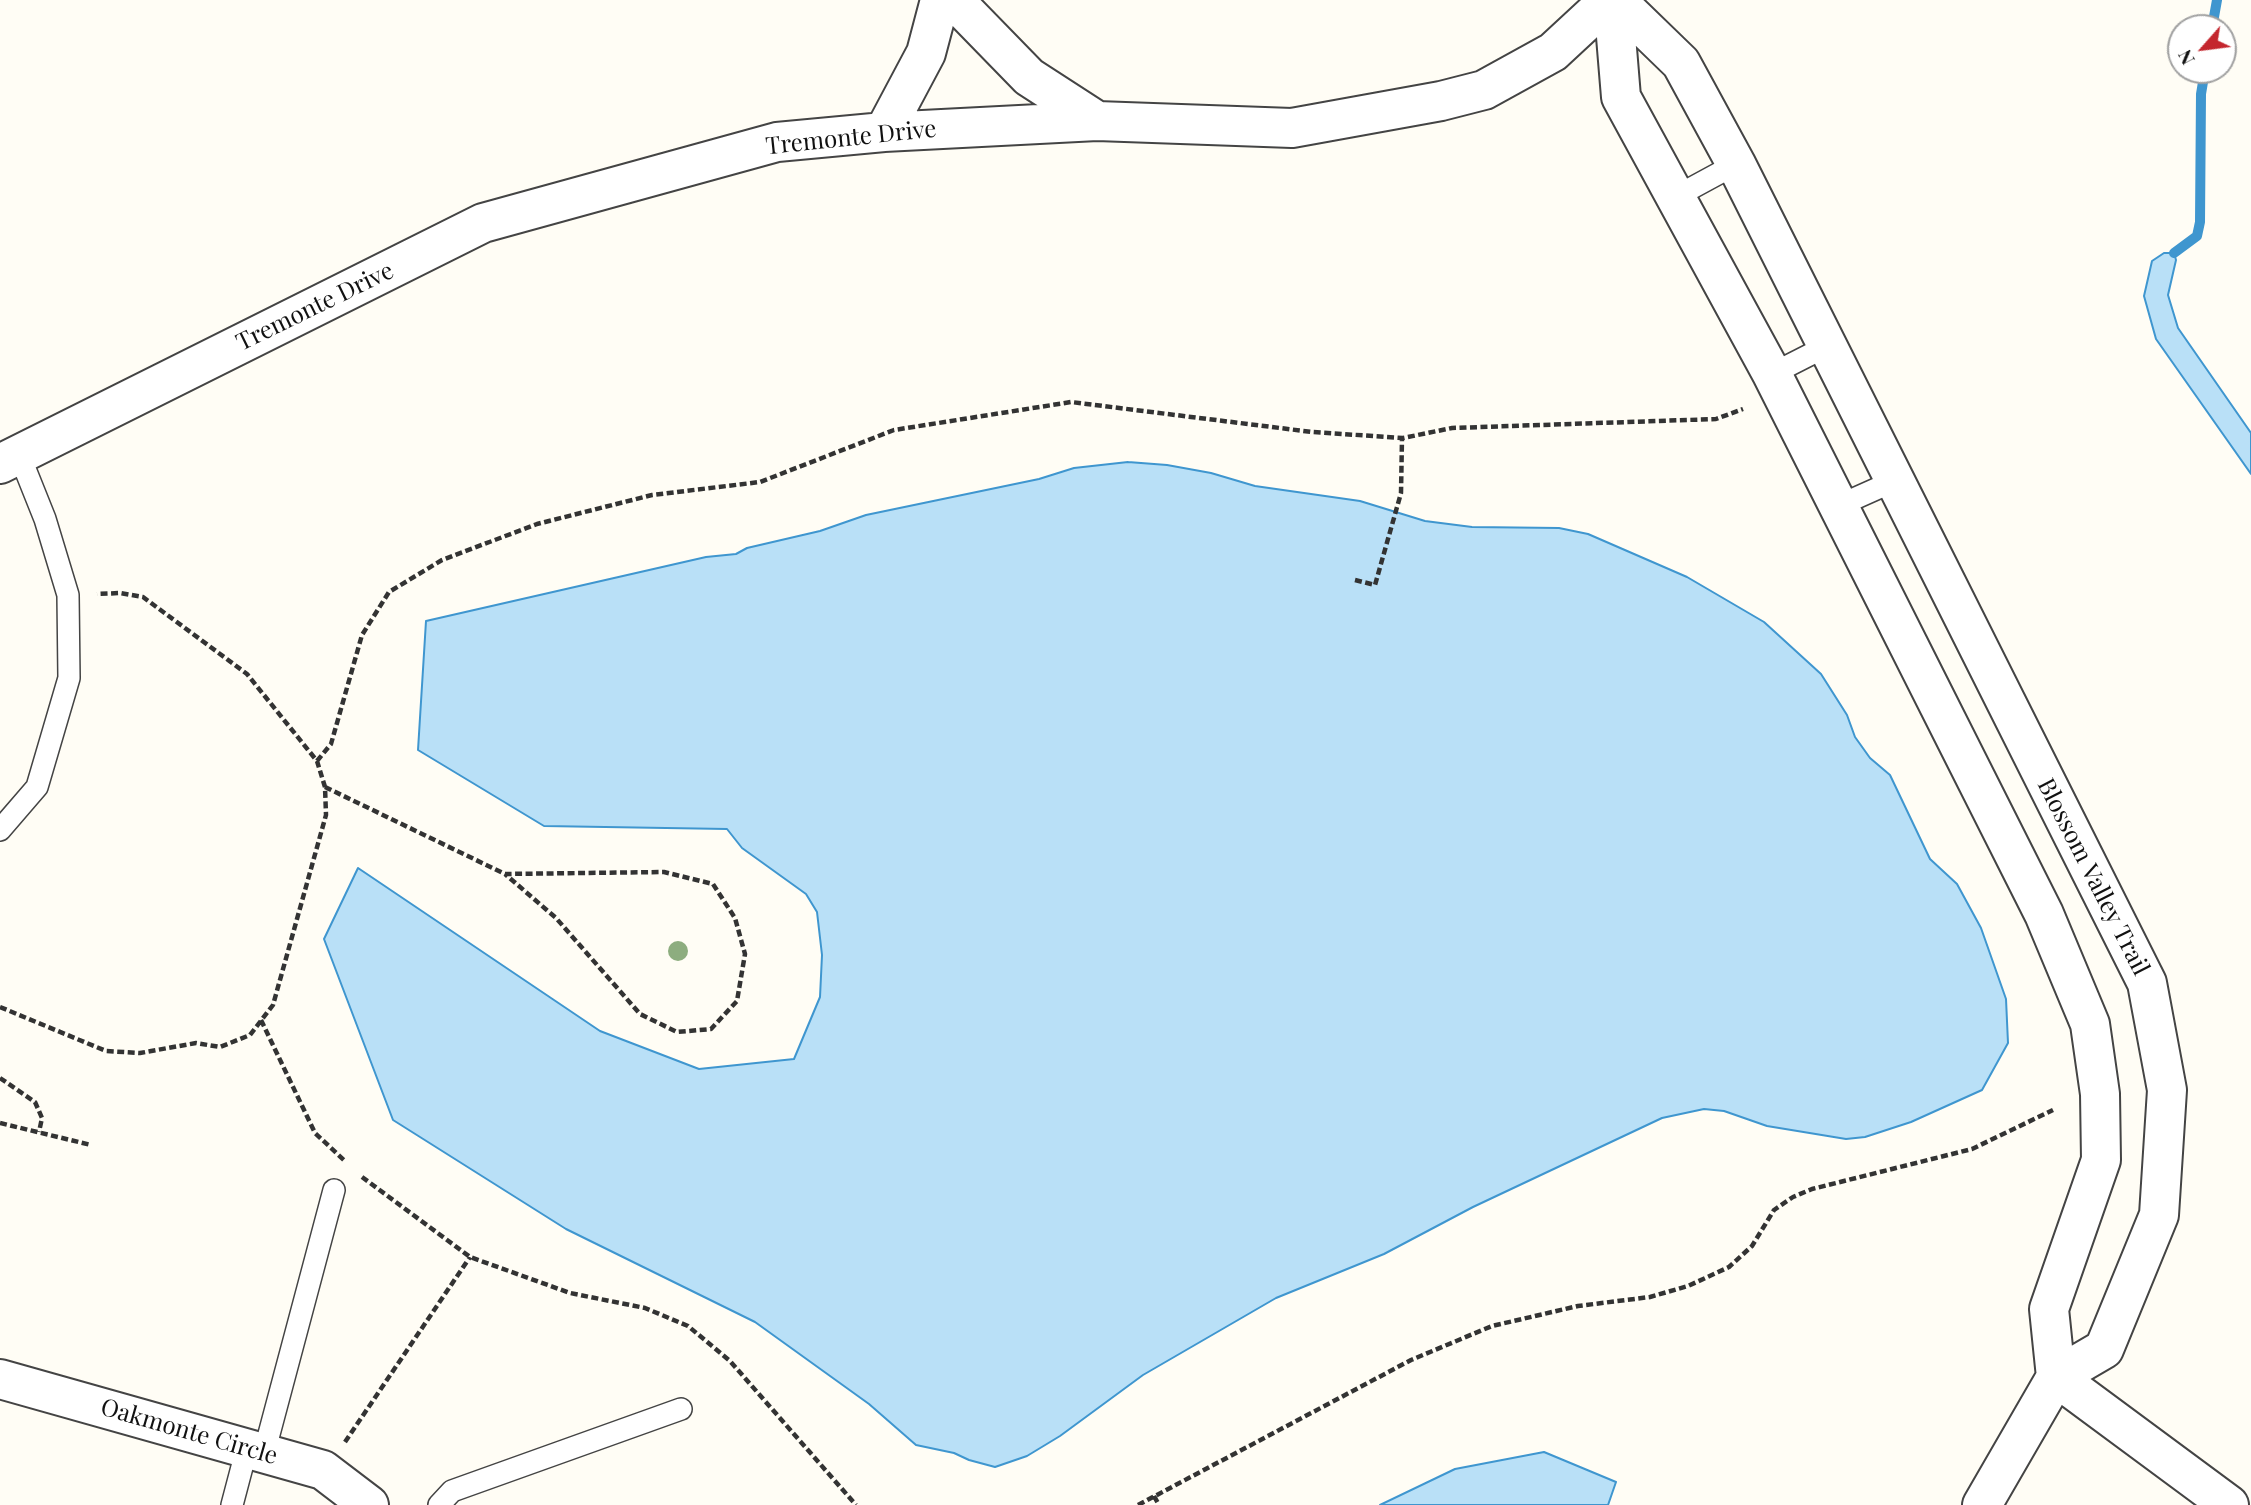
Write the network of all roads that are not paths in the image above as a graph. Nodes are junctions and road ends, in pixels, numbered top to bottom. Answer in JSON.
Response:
{"nodes":[{"id":1,"x":940,"y":0,"type":"edge"},
{"id":2,"x":954,"y":0,"type":"edge"},
{"id":3,"x":1612,"y":0,"type":"edge"},
{"id":4,"x":1097,"y":121,"type":"junction"},
{"id":5,"x":884,"y":132,"type":"junction"},
{"id":6,"x":1736,"y":164,"type":"junction"},
{"id":7,"x":1677,"y":196,"type":"junction"},
{"id":8,"x":1827,"y":346,"type":"junction"},
{"id":9,"x":1772,"y":374,"type":"junction"},
{"id":10,"x":9,"y":459,"type":"edge"},
{"id":11,"x":1895,"y":481,"type":"junction"},
{"id":12,"x":1838,"y":506,"type":"junction"},
{"id":13,"x":0,"y":831,"type":"edge"},
{"id":14,"x":334,"y":1190,"type":"dead end"},
{"id":15,"x":2056,"y":1377,"type":"junction"},
{"id":16,"x":0,"y":1379,"type":"edge"},
{"id":17,"x":681,"y":1409,"type":"dead end"},
{"id":18,"x":255,"y":1451,"type":"junction"},
{"id":19,"x":232,"y":1505,"type":"edge"},
{"id":20,"x":369,"y":1505,"type":"edge"},
{"id":21,"x":439,"y":1505,"type":"edge"},
{"id":22,"x":1982,"y":1505,"type":"edge"},
{"id":23,"x":2229,"y":1505,"type":"edge"}],
"edges":[{"from":1,"to":5,"type":"street"},
{"from":2,"to":4,"type":"street"},
{"from":3,"to":4,"type":"street","name":"Tremonte Drive"},
{"from":3,"to":6,"type":"street","name":"Blossom Valley Trail"},
{"from":3,"to":7,"type":"street"},
{"from":4,"to":5,"type":"street","name":"Tremonte Drive"},
{"from":5,"to":10,"type":"street","name":"Tremonte Drive"},
{"from":6,"to":7,"type":"lane"},
{"from":6,"to":8,"type":"street","name":"Blossom Valley Trail"},
{"from":7,"to":9,"type":"street"},
{"from":8,"to":9,"type":"lane"},
{"from":8,"to":11,"type":"street","name":"Blossom Valley Trail"},
{"from":9,"to":12,"type":"street"},
{"from":10,"to":13,"type":"lane"},
{"from":11,"to":12,"type":"lane"},
{"from":11,"to":15,"type":"street","name":"Blossom Valley Trail"},
{"from":12,"to":15,"type":"street"},
{"from":14,"to":18,"type":"lane"},
{"from":15,"to":22,"type":"street"},
{"from":15,"to":23,"type":"street"},
{"from":16,"to":18,"type":"street","name":"Oakmonte Circle"},
{"from":17,"to":21,"type":"lane"},
{"from":18,"to":19,"type":"lane"},
{"from":18,"to":20,"type":"street","name":"Oakmonte Circle"}]}
